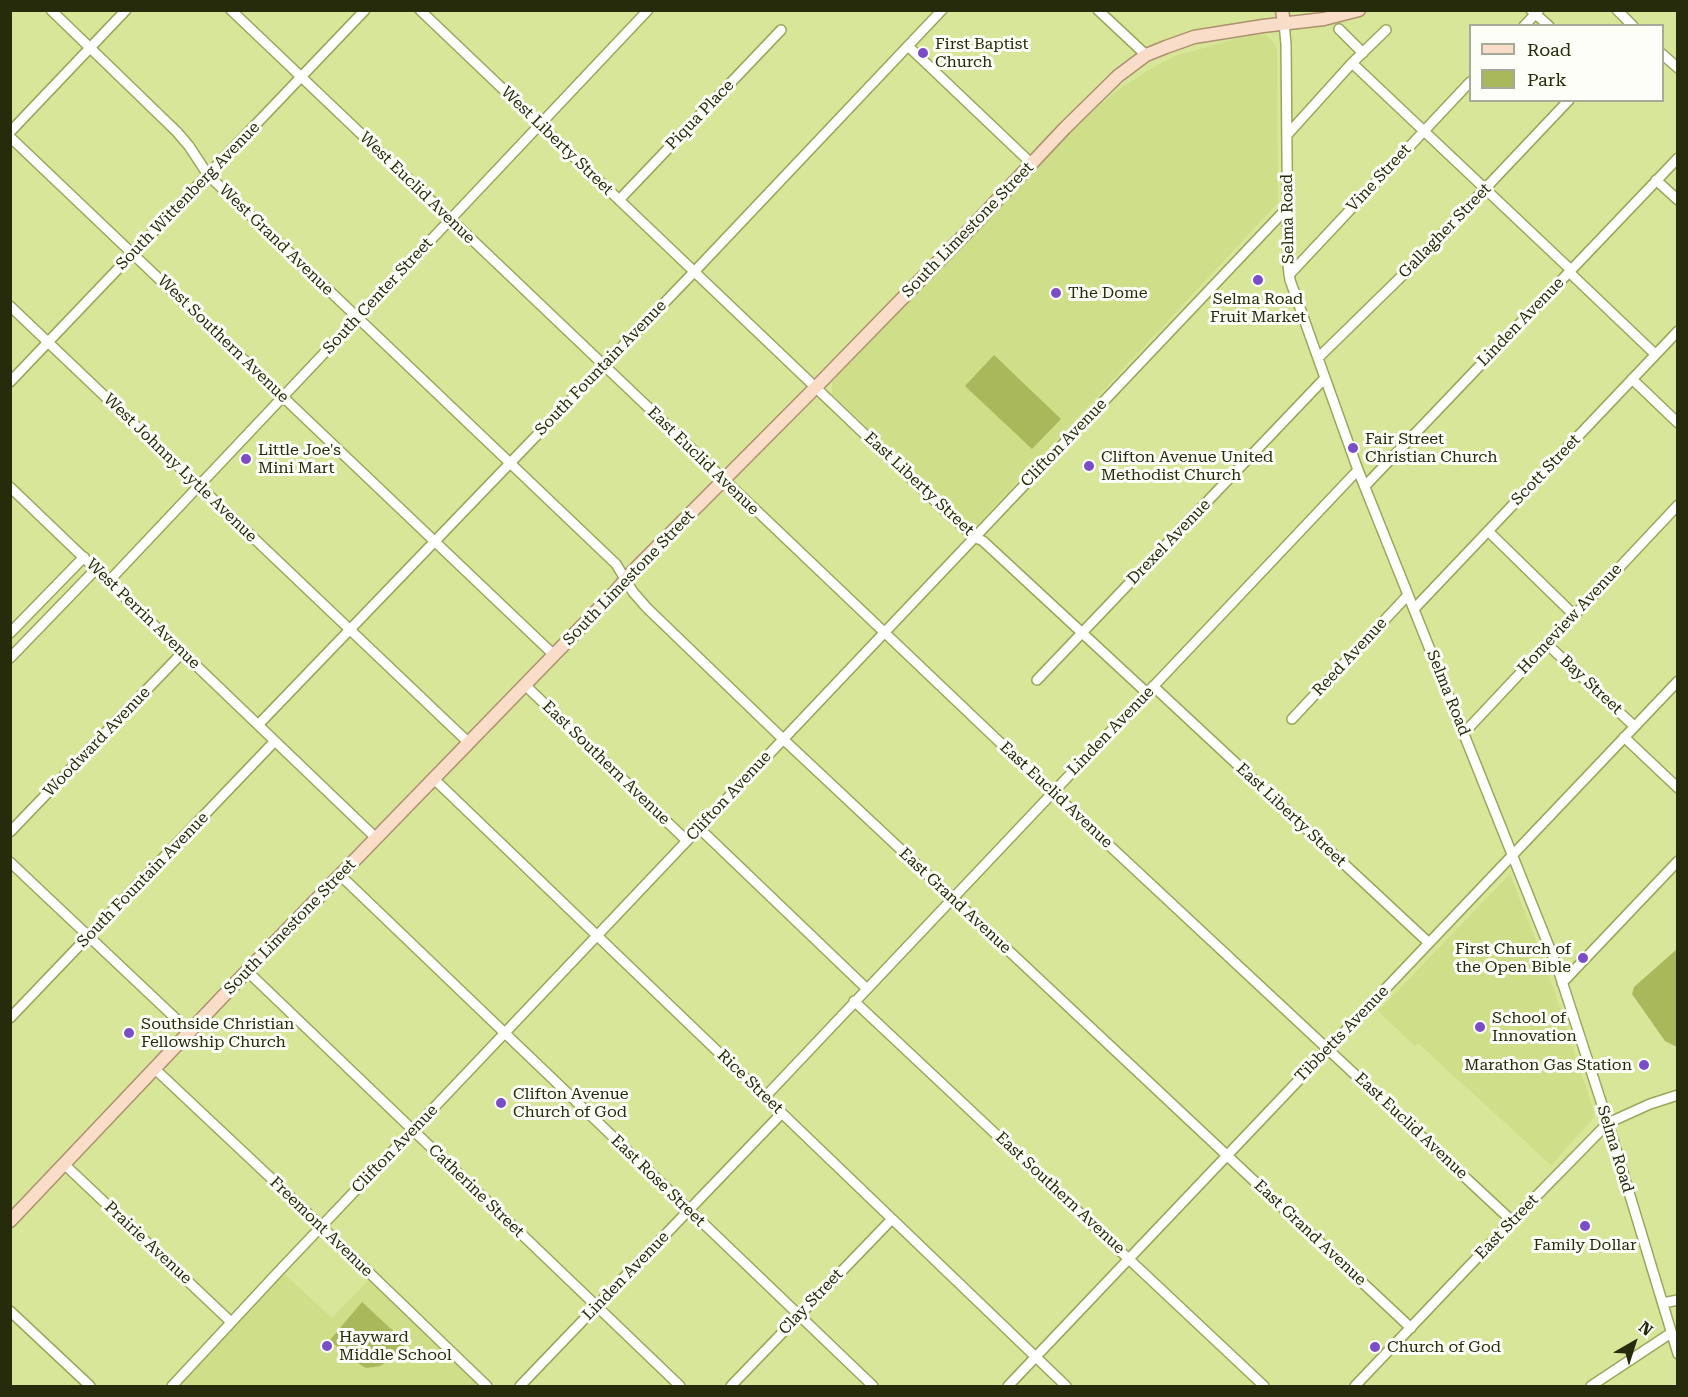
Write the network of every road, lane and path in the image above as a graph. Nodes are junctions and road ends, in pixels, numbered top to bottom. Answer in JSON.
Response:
{"nodes":[{"id":1,"x":51,"y":10,"type":"edge"},
{"id":2,"x":126,"y":10,"type":"edge"},
{"id":3,"x":231,"y":10,"type":"edge"},
{"id":4,"x":365,"y":10,"type":"edge"},
{"id":5,"x":420,"y":10,"type":"edge"},
{"id":6,"x":942,"y":10,"type":"edge"},
{"id":7,"x":1098,"y":10,"type":"edge"},
{"id":8,"x":1359,"y":10,"type":"edge"},
{"id":9,"x":1617,"y":10,"type":"edge"},
{"id":10,"x":1536,"y":11,"type":"edge"},
{"id":11,"x":644,"y":12,"type":"edge"},
{"id":12,"x":1283,"y":17,"type":"edge"},
{"id":13,"x":1526,"y":24,"type":"edge"},
{"id":14,"x":1547,"y":24,"type":"edge"},
{"id":15,"x":1631,"y":24,"type":"edge"},
{"id":16,"x":1339,"y":29,"type":"dead end"},
{"id":17,"x":781,"y":30,"type":"dead end"},
{"id":18,"x":1386,"y":30,"type":"dead end"},
{"id":19,"x":908,"y":46,"type":"junction"},
{"id":20,"x":90,"y":48,"type":"junction"},
{"id":21,"x":1363,"y":52,"type":"junction"},
{"id":22,"x":1146,"y":55,"type":"junction"},
{"id":23,"x":1664,"y":56,"type":"edge"},
{"id":24,"x":1352,"y":63,"type":"junction"},
{"id":25,"x":1677,"y":68,"type":"edge"},
{"id":26,"x":301,"y":78,"type":"junction"},
{"id":27,"x":1469,"y":83,"type":"edge"},
{"id":28,"x":1567,"y":102,"type":"edge"},
{"id":29,"x":540,"y":125,"type":"junction"},
{"id":30,"x":1424,"y":131,"type":"junction"},
{"id":31,"x":10,"y":132,"type":"edge"},
{"id":32,"x":1287,"y":135,"type":"junction"},
{"id":33,"x":10,"y":137,"type":"edge"},
{"id":34,"x":1677,"y":158,"type":"edge"},
{"id":35,"x":1032,"y":164,"type":"junction"},
{"id":36,"x":208,"y":175,"type":"junction"},
{"id":37,"x":1656,"y":180,"type":"junction"},
{"id":38,"x":1485,"y":189,"type":"junction"},
{"id":39,"x":619,"y":200,"type":"junction"},
{"id":40,"x":1677,"y":200,"type":"edge"},
{"id":41,"x":1288,"y":207,"type":"junction"},
{"id":42,"x":450,"y":220,"type":"junction"},
{"id":43,"x":133,"y":254,"type":"junction"},
{"id":44,"x":1570,"y":271,"type":"junction"},
{"id":45,"x":694,"y":272,"type":"junction"},
{"id":46,"x":1289,"y":275,"type":"junction"},
{"id":47,"x":10,"y":306,"type":"edge"},
{"id":48,"x":357,"y":318,"type":"junction"},
{"id":49,"x":1677,"y":331,"type":"edge"},
{"id":50,"x":48,"y":343,"type":"junction"},
{"id":51,"x":1656,"y":354,"type":"junction"},
{"id":52,"x":1318,"y":358,"type":"junction"},
{"id":53,"x":603,"y":366,"type":"junction"},
{"id":54,"x":1325,"y":378,"type":"junction"},
{"id":55,"x":1632,"y":379,"type":"junction"},
{"id":56,"x":10,"y":382,"type":"edge"},
{"id":57,"x":816,"y":387,"type":"junction"},
{"id":58,"x":283,"y":397,"type":"junction"},
{"id":59,"x":1677,"y":423,"type":"edge"},
{"id":60,"x":510,"y":463,"type":"junction"},
{"id":61,"x":1358,"y":470,"type":"junction"},
{"id":62,"x":724,"y":480,"type":"junction"},
{"id":63,"x":199,"y":486,"type":"junction"},
{"id":64,"x":1365,"y":486,"type":"junction"},
{"id":65,"x":10,"y":487,"type":"edge"},
{"id":66,"x":1677,"y":505,"type":"edge"},
{"id":67,"x":1488,"y":531,"type":"junction"},
{"id":68,"x":974,"y":537,"type":"junction"},
{"id":69,"x":435,"y":542,"type":"junction"},
{"id":70,"x":84,"y":557,"type":"junction"},
{"id":71,"x":96,"y":569,"type":"junction"},
{"id":72,"x":625,"y":580,"type":"junction"},
{"id":73,"x":109,"y":581,"type":"junction"},
{"id":74,"x":1408,"y":596,"type":"junction"},
{"id":75,"x":1414,"y":609,"type":"junction"},
{"id":76,"x":1574,"y":615,"type":"junction"},
{"id":77,"x":350,"y":630,"type":"junction"},
{"id":78,"x":884,"y":632,"type":"junction"},
{"id":79,"x":10,"y":633,"type":"edge"},
{"id":80,"x":1082,"y":633,"type":"junction"},
{"id":81,"x":1547,"y":644,"type":"junction"},
{"id":82,"x":183,"y":652,"type":"junction"},
{"id":83,"x":554,"y":655,"type":"junction"},
{"id":84,"x":10,"y":658,"type":"edge"},
{"id":85,"x":1037,"y":680,"type":"dead end"},
{"id":86,"x":1677,"y":681,"type":"edge"},
{"id":87,"x":525,"y":685,"type":"junction"},
{"id":88,"x":1150,"y":690,"type":"junction"},
{"id":89,"x":1292,"y":719,"type":"dead end"},
{"id":90,"x":259,"y":724,"type":"junction"},
{"id":91,"x":1634,"y":726,"type":"junction"},
{"id":92,"x":1464,"y":734,"type":"junction"},
{"id":93,"x":1624,"y":737,"type":"junction"},
{"id":94,"x":783,"y":739,"type":"junction"},
{"id":95,"x":276,"y":741,"type":"junction"},
{"id":96,"x":469,"y":743,"type":"junction"},
{"id":97,"x":434,"y":779,"type":"junction"},
{"id":98,"x":1677,"y":788,"type":"edge"},
{"id":99,"x":1052,"y":792,"type":"junction"},
{"id":100,"x":699,"y":828,"type":"junction"},
{"id":101,"x":10,"y":832,"type":"edge"},
{"id":102,"x":376,"y":838,"type":"junction"},
{"id":103,"x":687,"y":841,"type":"junction"},
{"id":104,"x":1512,"y":855,"type":"junction"},
{"id":105,"x":1677,"y":861,"type":"edge"},
{"id":106,"x":10,"y":862,"type":"edge"},
{"id":107,"x":340,"y":875,"type":"junction"},
{"id":108,"x":952,"y":898,"type":"junction"},
{"id":109,"x":89,"y":936,"type":"junction"},
{"id":110,"x":598,"y":936,"type":"junction"},
{"id":111,"x":1428,"y":943,"type":"junction"},
{"id":112,"x":247,"y":971,"type":"junction"},
{"id":113,"x":1562,"y":983,"type":"junction"},
{"id":114,"x":866,"y":988,"type":"junction"},
{"id":115,"x":854,"y":1001,"type":"junction"},
{"id":116,"x":10,"y":1018,"type":"edge"},
{"id":117,"x":190,"y":1032,"type":"junction"},
{"id":118,"x":505,"y":1034,"type":"junction"},
{"id":119,"x":1328,"y":1048,"type":"junction"},
{"id":120,"x":155,"y":1069,"type":"junction"},
{"id":121,"x":1677,"y":1095,"type":"edge"},
{"id":122,"x":765,"y":1097,"type":"junction"},
{"id":123,"x":782,"y":1113,"type":"junction"},
{"id":124,"x":1608,"y":1123,"type":"junction"},
{"id":125,"x":413,"y":1131,"type":"junction"},
{"id":126,"x":1227,"y":1155,"type":"junction"},
{"id":127,"x":64,"y":1164,"type":"junction"},
{"id":128,"x":689,"y":1210,"type":"junction"},
{"id":129,"x":12,"y":1215,"type":"edge"},
{"id":130,"x":892,"y":1219,"type":"junction"},
{"id":131,"x":1512,"y":1221,"type":"junction"},
{"id":132,"x":320,"y":1228,"type":"junction"},
{"id":133,"x":1129,"y":1258,"type":"junction"},
{"id":134,"x":1677,"y":1300,"type":"edge"},
{"id":135,"x":1663,"y":1303,"type":"junction"},
{"id":136,"x":597,"y":1307,"type":"junction"},
{"id":137,"x":10,"y":1311,"type":"edge"},
{"id":138,"x":799,"y":1315,"type":"junction"},
{"id":139,"x":231,"y":1322,"type":"junction"},
{"id":140,"x":1411,"y":1328,"type":"junction"},
{"id":141,"x":1671,"y":1333,"type":"junction"},
{"id":142,"x":1677,"y":1354,"type":"edge"},
{"id":143,"x":1036,"y":1357,"type":"junction"},
{"id":144,"x":90,"y":1386,"type":"edge"},
{"id":145,"x":172,"y":1386,"type":"edge"},
{"id":146,"x":487,"y":1386,"type":"edge"},
{"id":147,"x":520,"y":1386,"type":"edge"},
{"id":148,"x":680,"y":1386,"type":"edge"},
{"id":149,"x":731,"y":1386,"type":"edge"},
{"id":150,"x":873,"y":1386,"type":"edge"},
{"id":151,"x":1008,"y":1386,"type":"edge"},
{"id":152,"x":1066,"y":1386,"type":"edge"},
{"id":153,"x":1264,"y":1386,"type":"edge"},
{"id":154,"x":1355,"y":1386,"type":"edge"},
{"id":155,"x":1591,"y":1386,"type":"edge"}],
"edges":[{"from":1,"to":20,"type":"street","name":"West Grand Avenue"},
{"from":2,"to":20,"type":"street"},
{"from":3,"to":26,"type":"street","name":"West Euclid Avenue"},
{"from":4,"to":26,"type":"street","name":"South Wittenberg Avenue"},
{"from":5,"to":29,"type":"street","name":"West Liberty Street"},
{"from":6,"to":19,"type":"street","name":"South Fountain Avenue"},
{"from":7,"to":22,"type":"street"},
{"from":8,"to":12,"type":"main road","name":"South Limestone Street"},
{"from":9,"to":15,"type":"street"},
{"from":10,"to":13,"type":"street"},
{"from":10,"to":14,"type":"street"},
{"from":11,"to":29,"type":"street","name":"South Center Street"},
{"from":12,"to":22,"type":"main road","name":"South Limestone Street"},
{"from":12,"to":32,"type":"street","name":"Selma Road"},
{"from":16,"to":21,"type":"street"},
{"from":17,"to":39,"type":"street","name":"Piqua Place"},
{"from":18,"to":21,"type":"street"},
{"from":19,"to":35,"type":"street"},
{"from":19,"to":45,"type":"street","name":"South Fountain Avenue"},
{"from":20,"to":31,"type":"street"},
{"from":20,"to":36,"type":"street","name":"West Grand Avenue"},
{"from":21,"to":24,"type":"street"},
{"from":22,"to":35,"type":"main road","name":"South Limestone Street"},
{"from":23,"to":25,"type":"street"},
{"from":24,"to":30,"type":"street"},
{"from":24,"to":32,"type":"street"},
{"from":26,"to":36,"type":"street","name":"South Wittenberg Avenue"},
{"from":26,"to":42,"type":"street","name":"West Euclid Avenue"},
{"from":27,"to":30,"type":"street","name":"Vine Street"},
{"from":28,"to":38,"type":"street","name":"Gallagher Street"},
{"from":29,"to":39,"type":"street","name":"West Liberty Street"},
{"from":29,"to":42,"type":"street","name":"South Center Street"},
{"from":30,"to":38,"type":"street"},
{"from":30,"to":46,"type":"street","name":"Vine Street"},
{"from":32,"to":41,"type":"street","name":"Selma Road"},
{"from":33,"to":43,"type":"street","name":"West Southern Avenue"},
{"from":34,"to":37,"type":"street","name":"Linden Avenue"},
{"from":35,"to":57,"type":"main road","name":"South Limestone Street"},
{"from":36,"to":43,"type":"street","name":"South Wittenberg Avenue"},
{"from":36,"to":48,"type":"street","name":"West Grand Avenue"},
{"from":37,"to":40,"type":"street"},
{"from":37,"to":44,"type":"street","name":"Linden Avenue"},
{"from":38,"to":44,"type":"street"},
{"from":38,"to":52,"type":"street","name":"Gallagher Street"},
{"from":39,"to":45,"type":"street","name":"West Liberty Street"},
{"from":41,"to":46,"type":"street","name":"Selma Road"},
{"from":41,"to":68,"type":"street","name":"Clifton Avenue"},
{"from":42,"to":48,"type":"street","name":"South Center Street"},
{"from":42,"to":53,"type":"street","name":"West Euclid Avenue"},
{"from":43,"to":50,"type":"street","name":"South Wittenberg Avenue"},
{"from":43,"to":58,"type":"street","name":"West Southern Avenue"},
{"from":44,"to":51,"type":"street"},
{"from":44,"to":64,"type":"street","name":"Linden Avenue"},
{"from":45,"to":53,"type":"street","name":"South Fountain Avenue"},
{"from":45,"to":57,"type":"street","name":"East Liberty Street"},
{"from":46,"to":52,"type":"street","name":"Selma Road"},
{"from":47,"to":50,"type":"street","name":"West Johnny Lytle Avenue"},
{"from":48,"to":58,"type":"street","name":"South Center Street"},
{"from":48,"to":60,"type":"street","name":"West Grand Avenue"},
{"from":49,"to":51,"type":"street","name":"Scott Street"},
{"from":50,"to":56,"type":"street","name":"South Wittenberg Avenue"},
{"from":50,"to":63,"type":"street","name":"West Johnny Lytle Avenue"},
{"from":51,"to":55,"type":"street","name":"Scott Street"},
{"from":52,"to":54,"type":"street","name":"Selma Road"},
{"from":53,"to":60,"type":"street","name":"South Fountain Avenue"},
{"from":53,"to":62,"type":"street","name":"East Euclid Avenue"},
{"from":54,"to":61,"type":"street","name":"Selma Road"},
{"from":54,"to":80,"type":"street","name":"Drexel Avenue"},
{"from":55,"to":59,"type":"street"},
{"from":55,"to":67,"type":"street","name":"Scott Street"},
{"from":57,"to":62,"type":"main road","name":"South Limestone Street"},
{"from":57,"to":68,"type":"street","name":"East Liberty Street"},
{"from":58,"to":63,"type":"street","name":"South Center Street"},
{"from":58,"to":69,"type":"street","name":"West Southern Avenue"},
{"from":60,"to":69,"type":"street","name":"South Fountain Avenue"},
{"from":60,"to":72,"type":"street","name":"East Grand Avenue"},
{"from":61,"to":64,"type":"street","name":"Selma Road"},
{"from":61,"to":88,"type":"street","name":"Linden Avenue"},
{"from":62,"to":72,"type":"main road","name":"South Limestone Street"},
{"from":62,"to":78,"type":"street","name":"East Euclid Avenue"},
{"from":63,"to":73,"type":"street","name":"South Center Street"},
{"from":63,"to":77,"type":"street","name":"West Johnny Lytle Avenue"},
{"from":64,"to":74,"type":"street","name":"Selma Road"},
{"from":65,"to":70,"type":"street","name":"West Perrin Avenue"},
{"from":66,"to":76,"type":"street","name":"Homeview Avenue"},
{"from":67,"to":75,"type":"street","name":"Scott Street"},
{"from":67,"to":76,"type":"street"},
{"from":68,"to":78,"type":"street","name":"Clifton Avenue"},
{"from":68,"to":80,"type":"street","name":"East Liberty Street"},
{"from":69,"to":77,"type":"street","name":"South Fountain Avenue"},
{"from":69,"to":83,"type":"street"},
{"from":70,"to":71,"type":"street","name":"West Perrin Avenue"},
{"from":70,"to":79,"type":"street"},
{"from":71,"to":73,"type":"street","name":"West Perrin Avenue"},
{"from":71,"to":84,"type":"street"},
{"from":72,"to":83,"type":"main road","name":"South Limestone Street"},
{"from":72,"to":94,"type":"street","name":"East Grand Avenue"},
{"from":73,"to":82,"type":"street","name":"West Perrin Avenue"},
{"from":74,"to":75,"type":"street","name":"Selma Road"},
{"from":74,"to":89,"type":"street","name":"Reed Avenue"},
{"from":75,"to":92,"type":"street","name":"Selma Road"},
{"from":76,"to":81,"type":"street","name":"Homeview Avenue"},
{"from":77,"to":90,"type":"street","name":"South Fountain Avenue"},
{"from":77,"to":96,"type":"street","name":"West Johnny Lytle Avenue"},
{"from":78,"to":94,"type":"street","name":"Clifton Avenue"},
{"from":78,"to":99,"type":"street","name":"East Euclid Avenue"},
{"from":80,"to":85,"type":"street","name":"Drexel Avenue"},
{"from":80,"to":88,"type":"street","name":"East Liberty Street"},
{"from":81,"to":91,"type":"street","name":"Bay Street"},
{"from":81,"to":92,"type":"street","name":"Homeview Avenue"},
{"from":82,"to":90,"type":"street","name":"West Perrin Avenue"},
{"from":82,"to":101,"type":"street","name":"Woodward Avenue"},
{"from":83,"to":87,"type":"main road","name":"South Limestone Street"},
{"from":86,"to":91,"type":"street","name":"Tibbetts Avenue"},
{"from":87,"to":96,"type":"main road","name":"South Limestone Street"},
{"from":87,"to":103,"type":"street","name":"East Southern Avenue"},
{"from":88,"to":99,"type":"street","name":"Linden Avenue"},
{"from":88,"to":111,"type":"street","name":"East Liberty Street"},
{"from":90,"to":95,"type":"street","name":"West Perrin Avenue"},
{"from":91,"to":93,"type":"street","name":"Tibbetts Avenue"},
{"from":92,"to":104,"type":"street","name":"Selma Road"},
{"from":93,"to":98,"type":"street"},
{"from":93,"to":104,"type":"street","name":"Tibbetts Avenue"},
{"from":94,"to":100,"type":"street","name":"Clifton Avenue"},
{"from":94,"to":108,"type":"street","name":"East Grand Avenue"},
{"from":95,"to":102,"type":"street","name":"West Perrin Avenue"},
{"from":95,"to":109,"type":"street","name":"South Fountain Avenue"},
{"from":96,"to":97,"type":"main road","name":"South Limestone Street"},
{"from":97,"to":102,"type":"main road","name":"South Limestone Street"},
{"from":97,"to":110,"type":"street","name":"Rice Street"},
{"from":99,"to":108,"type":"street","name":"Linden Avenue"},
{"from":99,"to":119,"type":"street","name":"East Euclid Avenue"},
{"from":100,"to":103,"type":"street","name":"Clifton Avenue"},
{"from":100,"to":114,"type":"street"},
{"from":102,"to":107,"type":"main road","name":"South Limestone Street"},
{"from":103,"to":110,"type":"street","name":"Clifton Avenue"},
{"from":104,"to":111,"type":"street","name":"Tibbetts Avenue"},
{"from":104,"to":113,"type":"street","name":"Selma Road"},
{"from":105,"to":113,"type":"street"},
{"from":106,"to":109,"type":"street"},
{"from":107,"to":112,"type":"main road","name":"South Limestone Street"},
{"from":107,"to":118,"type":"street","name":"East Rose Street"},
{"from":108,"to":114,"type":"street","name":"Linden Avenue"},
{"from":108,"to":126,"type":"street","name":"East Grand Avenue"},
{"from":109,"to":116,"type":"street","name":"South Fountain Avenue"},
{"from":109,"to":117,"type":"street"},
{"from":110,"to":118,"type":"street","name":"Clifton Avenue"},
{"from":110,"to":122,"type":"street","name":"Rice Street"},
{"from":111,"to":119,"type":"street","name":"Tibbetts Avenue"},
{"from":112,"to":117,"type":"main road","name":"South Limestone Street"},
{"from":112,"to":125,"type":"street","name":"Catherine Street"},
{"from":113,"to":124,"type":"street","name":"Selma Road"},
{"from":114,"to":115,"type":"street","name":"Linden Avenue"},
{"from":115,"to":122,"type":"street","name":"Linden Avenue"},
{"from":115,"to":133,"type":"street","name":"East Southern Avenue"},
{"from":117,"to":120,"type":"main road","name":"South Limestone Street"},
{"from":118,"to":125,"type":"street","name":"Clifton Avenue"},
{"from":118,"to":128,"type":"street","name":"East Rose Street"},
{"from":119,"to":126,"type":"street","name":"Tibbetts Avenue"},
{"from":119,"to":131,"type":"street","name":"East Euclid Avenue"},
{"from":120,"to":127,"type":"main road","name":"South Limestone Street"},
{"from":120,"to":132,"type":"street","name":"Freemont Avenue"},
{"from":121,"to":124,"type":"street","name":"East Street"},
{"from":122,"to":123,"type":"street","name":"Rice Street"},
{"from":123,"to":128,"type":"street","name":"Linden Avenue"},
{"from":123,"to":130,"type":"street","name":"Rice Street"},
{"from":124,"to":131,"type":"street","name":"East Street"},
{"from":124,"to":135,"type":"street","name":"Selma Road"},
{"from":125,"to":132,"type":"street","name":"Clifton Avenue"},
{"from":125,"to":136,"type":"street","name":"Catherine Street"},
{"from":126,"to":133,"type":"street","name":"Tibbetts Avenue"},
{"from":126,"to":140,"type":"street","name":"East Grand Avenue"},
{"from":127,"to":129,"type":"main road","name":"South Limestone Street"},
{"from":127,"to":139,"type":"street","name":"Prairie Avenue"},
{"from":128,"to":136,"type":"street","name":"Linden Avenue"},
{"from":128,"to":138,"type":"street","name":"East Rose Street"},
{"from":130,"to":138,"type":"street","name":"Clay Street"},
{"from":130,"to":143,"type":"street","name":"Rice Street"},
{"from":131,"to":140,"type":"street","name":"East Street"},
{"from":132,"to":139,"type":"street","name":"Clifton Avenue"},
{"from":132,"to":146,"type":"street","name":"Freemont Avenue"},
{"from":133,"to":143,"type":"street","name":"Tibbetts Avenue"},
{"from":133,"to":153,"type":"street","name":"East Southern Avenue"},
{"from":134,"to":135,"type":"street"},
{"from":135,"to":141,"type":"street","name":"Selma Road"},
{"from":136,"to":147,"type":"street","name":"Linden Avenue"},
{"from":136,"to":148,"type":"street","name":"Catherine Street"},
{"from":137,"to":144,"type":"street"},
{"from":138,"to":149,"type":"street","name":"Clay Street"},
{"from":138,"to":150,"type":"street","name":"East Rose Street"},
{"from":139,"to":145,"type":"street","name":"Clifton Avenue"},
{"from":140,"to":154,"type":"street","name":"East Street"},
{"from":141,"to":142,"type":"street","name":"Selma Road"},
{"from":141,"to":155,"type":"street"},
{"from":143,"to":151,"type":"street","name":"Tibbetts Avenue"},
{"from":143,"to":152,"type":"street","name":"Rice Street"}]}
